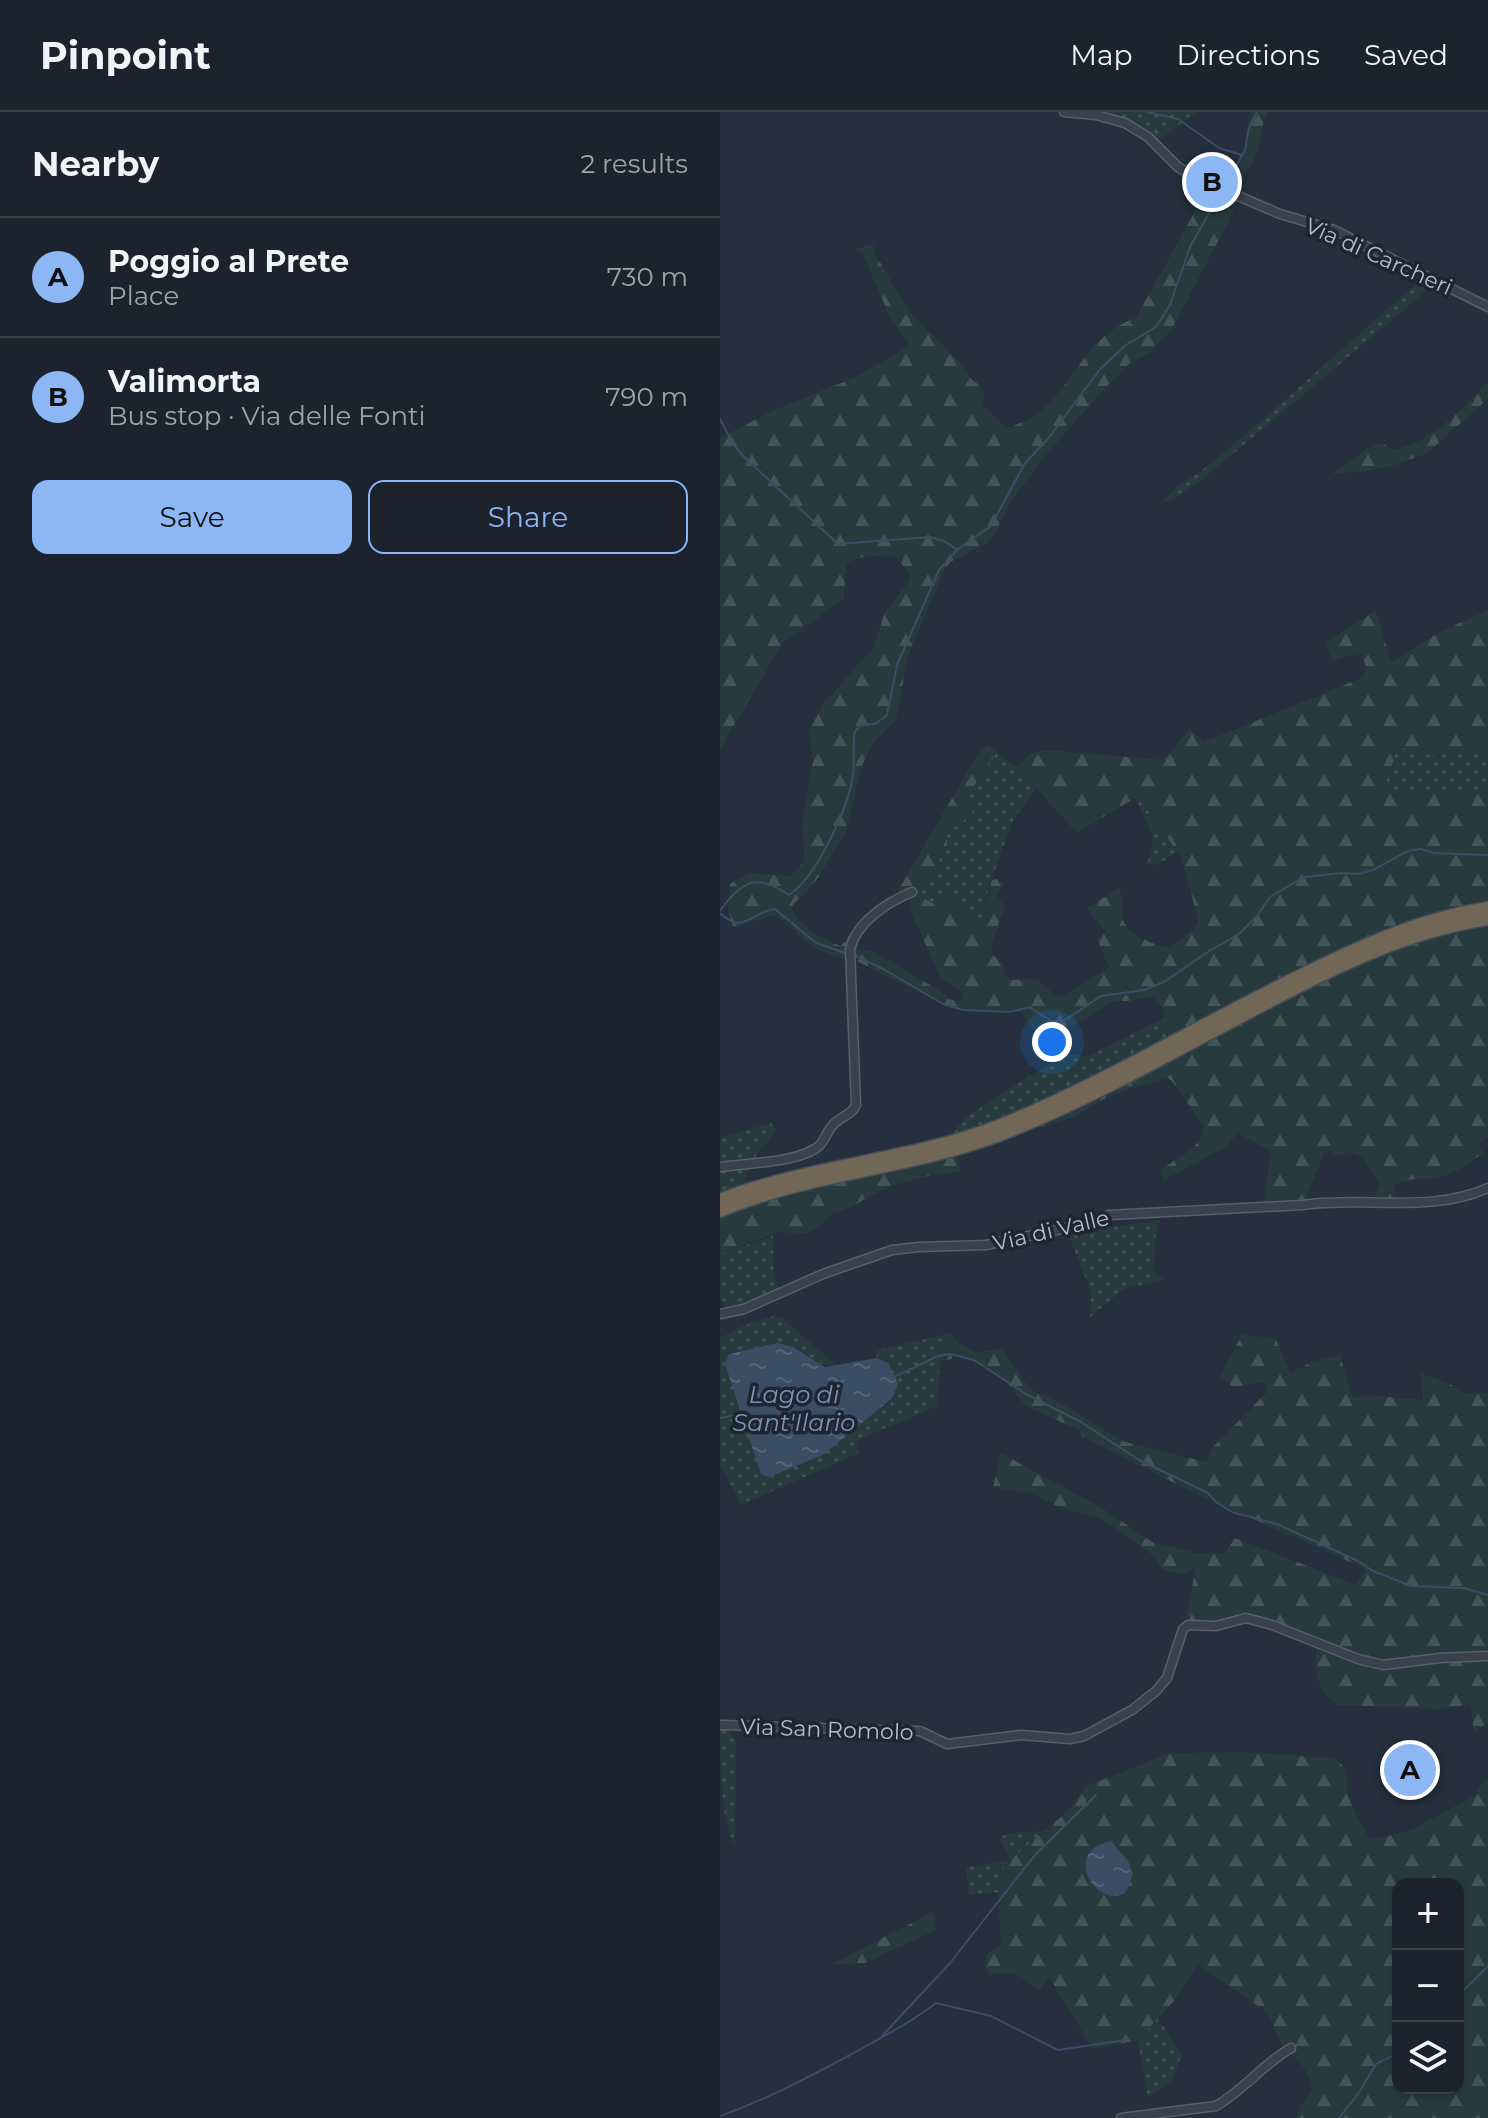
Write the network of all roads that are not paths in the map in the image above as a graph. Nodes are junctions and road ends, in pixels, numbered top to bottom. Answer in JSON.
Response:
{"nodes":[{"id":1,"x":1064,"y":112,"type":"edge"},
{"id":2,"x":1488,"y":307,"type":"edge"},
{"id":3,"x":912,"y":892,"type":"dead end"},
{"id":4,"x":1488,"y":908,"type":"edge"},
{"id":5,"x":1488,"y":919,"type":"edge"},
{"id":6,"x":720,"y":1167,"type":"edge"},
{"id":7,"x":1488,"y":1188,"type":"edge"},
{"id":8,"x":720,"y":1200,"type":"edge"},
{"id":9,"x":720,"y":1211,"type":"edge"},
{"id":10,"x":720,"y":1314,"type":"edge"},
{"id":11,"x":1488,"y":1656,"type":"edge"},
{"id":12,"x":720,"y":1725,"type":"edge"},
{"id":13,"x":1291,"y":2048,"type":"dead end"},
{"id":14,"x":1121,"y":2118,"type":"edge"}],
"edges":[{"from":1,"to":2,"type":"street","name":"Via di Carcheri"},
{"from":3,"to":6,"type":"street"},
{"from":4,"to":8,"type":"highway"},
{"from":5,"to":9,"type":"highway"},
{"from":7,"to":10,"type":"street","name":"Via di Valle"},
{"from":11,"to":12,"type":"street","name":"Via San Romolo"},
{"from":13,"to":14,"type":"street"}]}
